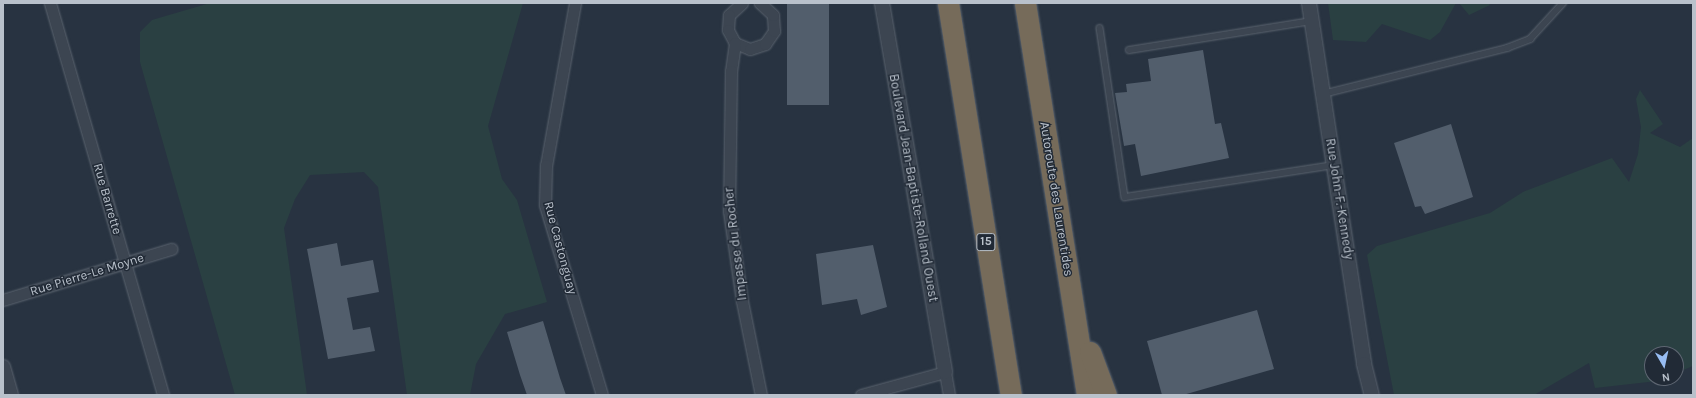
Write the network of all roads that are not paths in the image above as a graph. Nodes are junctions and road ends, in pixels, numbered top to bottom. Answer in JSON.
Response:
{"nodes":[{"id":1,"x":50,"y":3,"type":"edge"},
{"id":2,"x":575,"y":3,"type":"edge"},
{"id":3,"x":742,"y":3,"type":"edge"},
{"id":4,"x":760,"y":3,"type":"edge"},
{"id":5,"x":882,"y":3,"type":"edge"},
{"id":6,"x":948,"y":3,"type":"edge"},
{"id":7,"x":1025,"y":3,"type":"edge"},
{"id":8,"x":1309,"y":3,"type":"edge"},
{"id":9,"x":1563,"y":3,"type":"edge"},
{"id":10,"x":1312,"y":21,"type":"junction"},
{"id":11,"x":1100,"y":28,"type":"dead end"},
{"id":12,"x":735,"y":43,"type":"junction"},
{"id":13,"x":1129,"y":50,"type":"dead end"},
{"id":14,"x":1323,"y":94,"type":"junction"},
{"id":15,"x":1334,"y":164,"type":"junction"},
{"id":16,"x":171,"y":249,"type":"dead end"},
{"id":17,"x":125,"y":263,"type":"junction"},
{"id":18,"x":3,"y":300,"type":"edge"},
{"id":19,"x":1074,"y":309,"type":"junction"},
{"id":20,"x":3,"y":367,"type":"edge"},
{"id":21,"x":945,"y":372,"type":"junction"},
{"id":22,"x":1010,"y":394,"type":"edge"},
{"id":23,"x":11,"y":395,"type":"edge"},
{"id":24,"x":163,"y":395,"type":"edge"},
{"id":25,"x":602,"y":395,"type":"edge"},
{"id":26,"x":761,"y":395,"type":"edge"},
{"id":27,"x":860,"y":395,"type":"edge"},
{"id":28,"x":949,"y":395,"type":"edge"},
{"id":29,"x":1088,"y":395,"type":"edge"},
{"id":30,"x":1106,"y":395,"type":"edge"},
{"id":31,"x":1372,"y":395,"type":"edge"}],
"edges":[{"from":1,"to":17,"type":"street","name":"Rue Barrette"},
{"from":2,"to":25,"type":"street","name":"Rue Castonguay"},
{"from":3,"to":12,"type":"street","name":"Impasse du Rocher"},
{"from":4,"to":12,"type":"street"},
{"from":5,"to":21,"type":"street","name":"Boulevard Jean-Baptiste-Rolland Ouest"},
{"from":6,"to":22,"type":"highway","number":"15"},
{"from":7,"to":19,"type":"highway","name":"Autoroute des Laurentides"},
{"from":8,"to":10,"type":"street","name":"Rue John-F.-Kennedy"},
{"from":9,"to":14,"type":"lane"},
{"from":10,"to":13,"type":"lane"},
{"from":10,"to":14,"type":"street","name":"Rue John-F.-Kennedy"},
{"from":11,"to":15,"type":"lane"},
{"from":12,"to":26,"type":"street","name":"Impasse du Rocher"},
{"from":14,"to":15,"type":"street","name":"Rue John-F.-Kennedy"},
{"from":15,"to":31,"type":"street","name":"Rue John-F.-Kennedy"},
{"from":16,"to":17,"type":"street","name":"Rue Pierre-Le Moyne"},
{"from":17,"to":18,"type":"street","name":"Rue Pierre-Le Moyne"},
{"from":17,"to":24,"type":"street","name":"Rue Barrette"},
{"from":19,"to":29,"type":"highway","name":"Autoroute des Laurentides"},
{"from":19,"to":30,"type":"highway"},
{"from":20,"to":23,"type":"street"},
{"from":21,"to":27,"type":"street"},
{"from":21,"to":28,"type":"street"}]}
